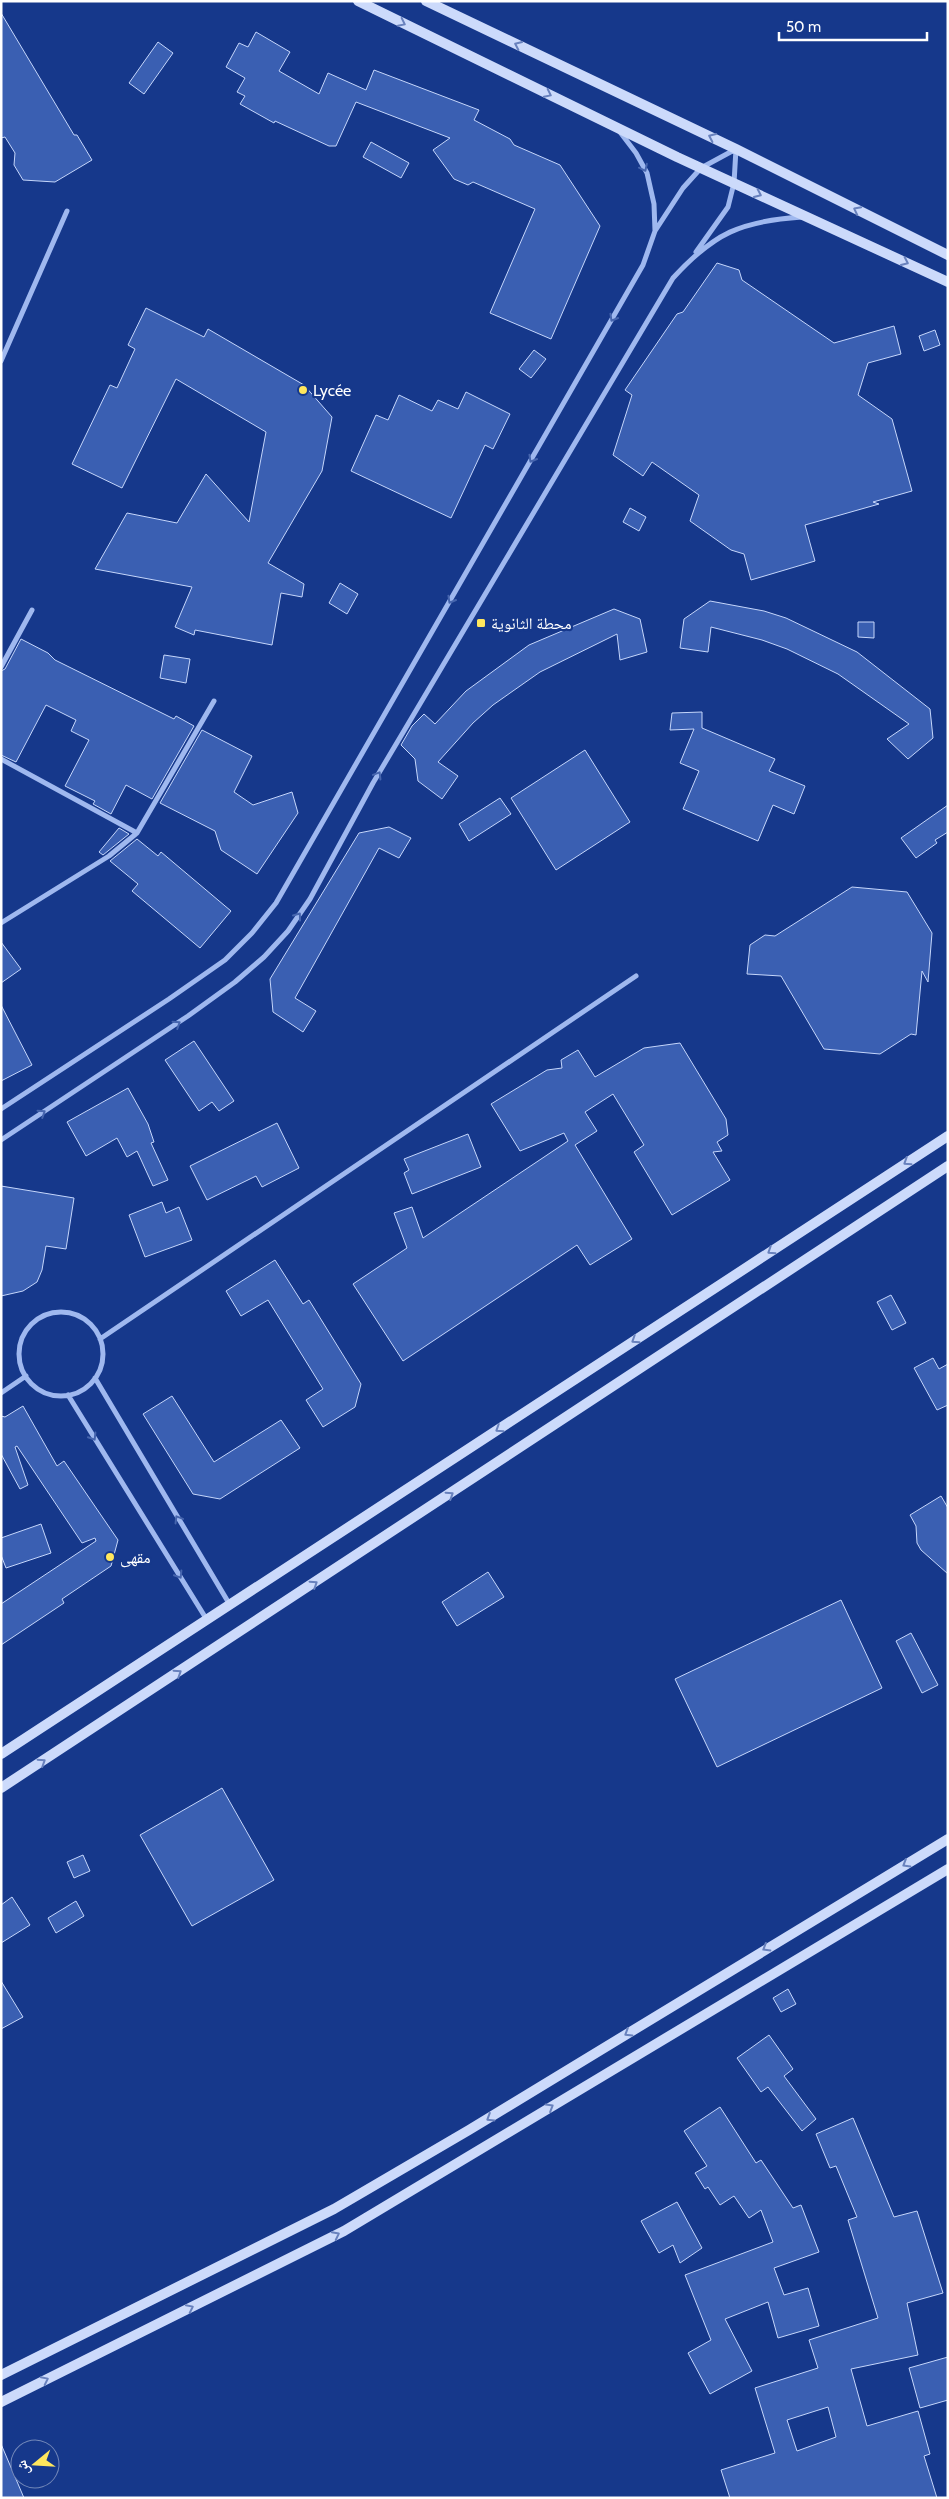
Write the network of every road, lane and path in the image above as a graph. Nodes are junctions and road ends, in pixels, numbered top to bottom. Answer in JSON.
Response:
{"nodes":[{"id":1,"x":358,"y":1,"type":"edge"},
{"id":2,"x":426,"y":1,"type":"edge"},
{"id":3,"x":616,"y":128,"type":"junction"},
{"id":4,"x":736,"y":149,"type":"junction"},
{"id":5,"x":701,"y":168,"type":"junction"},
{"id":6,"x":734,"y":183,"type":"junction"},
{"id":7,"x":67,"y":211,"type":"dead end"},
{"id":8,"x":807,"y":217,"type":"junction"},
{"id":9,"x":656,"y":231,"type":"junction"},
{"id":10,"x":948,"y":255,"type":"edge"},
{"id":11,"x":693,"y":256,"type":"junction"},
{"id":12,"x":948,"y":282,"type":"edge"},
{"id":13,"x":1,"y":360,"type":"edge"},
{"id":14,"x":32,"y":610,"type":"dead end"},
{"id":15,"x":1,"y":667,"type":"edge"},
{"id":16,"x":214,"y":701,"type":"dead end"},
{"id":17,"x":1,"y":759,"type":"edge"},
{"id":18,"x":137,"y":833,"type":"junction"},
{"id":19,"x":1,"y":924,"type":"edge"},
{"id":20,"x":636,"y":976,"type":"dead end"},
{"id":21,"x":1,"y":1108,"type":"edge"},
{"id":22,"x":948,"y":1136,"type":"edge"},
{"id":23,"x":1,"y":1140,"type":"edge"},
{"id":24,"x":948,"y":1166,"type":"edge"},
{"id":25,"x":100,"y":1339,"type":"junction"},
{"id":26,"x":26,"y":1376,"type":"junction"},
{"id":27,"x":95,"y":1378,"type":"junction"},
{"id":28,"x":1,"y":1393,"type":"edge"},
{"id":29,"x":68,"y":1395,"type":"junction"},
{"id":30,"x":230,"y":1606,"type":"junction"},
{"id":31,"x":207,"y":1621,"type":"junction"},
{"id":32,"x":1,"y":1754,"type":"edge"},
{"id":33,"x":1,"y":1788,"type":"edge"},
{"id":34,"x":948,"y":1839,"type":"edge"},
{"id":35,"x":948,"y":1869,"type":"edge"},
{"id":36,"x":1,"y":2375,"type":"edge"},
{"id":37,"x":1,"y":2402,"type":"edge"}],
"edges":[{"from":1,"to":3,"type":"street","one_way":true},
{"from":4,"to":2,"type":"street","one_way":true},
{"from":3,"to":5,"type":"street"},
{"from":3,"to":9,"type":"street","one_way":true},
{"from":4,"to":5,"type":"street"},
{"from":4,"to":6,"type":"street"},
{"from":10,"to":4,"type":"street","one_way":true},
{"from":5,"to":6,"type":"street"},
{"from":5,"to":9,"type":"street"},
{"from":6,"to":8,"type":"street","one_way":true},
{"from":6,"to":11,"type":"street"},
{"from":7,"to":13,"type":"street"},
{"from":8,"to":11,"type":"street"},
{"from":8,"to":12,"type":"street","one_way":true},
{"from":9,"to":21,"type":"street","one_way":true},
{"from":23,"to":11,"type":"street","one_way":true},
{"from":14,"to":15,"type":"street"},
{"from":16,"to":18,"type":"street"},
{"from":17,"to":18,"type":"street"},
{"from":18,"to":19,"type":"street"},
{"from":20,"to":25,"type":"street"},
{"from":22,"to":30,"type":"street","one_way":true},
{"from":33,"to":24,"type":"street","one_way":true},
{"from":25,"to":26,"type":"street"},
{"from":25,"to":27,"type":"street"},
{"from":26,"to":28,"type":"street"},
{"from":26,"to":29,"type":"street"},
{"from":27,"to":29,"type":"street"},
{"from":30,"to":27,"type":"street","one_way":true},
{"from":29,"to":31,"type":"street","one_way":true},
{"from":30,"to":31,"type":"street"},
{"from":31,"to":32,"type":"street"},
{"from":34,"to":36,"type":"street","one_way":true},
{"from":37,"to":35,"type":"street","one_way":true}]}
